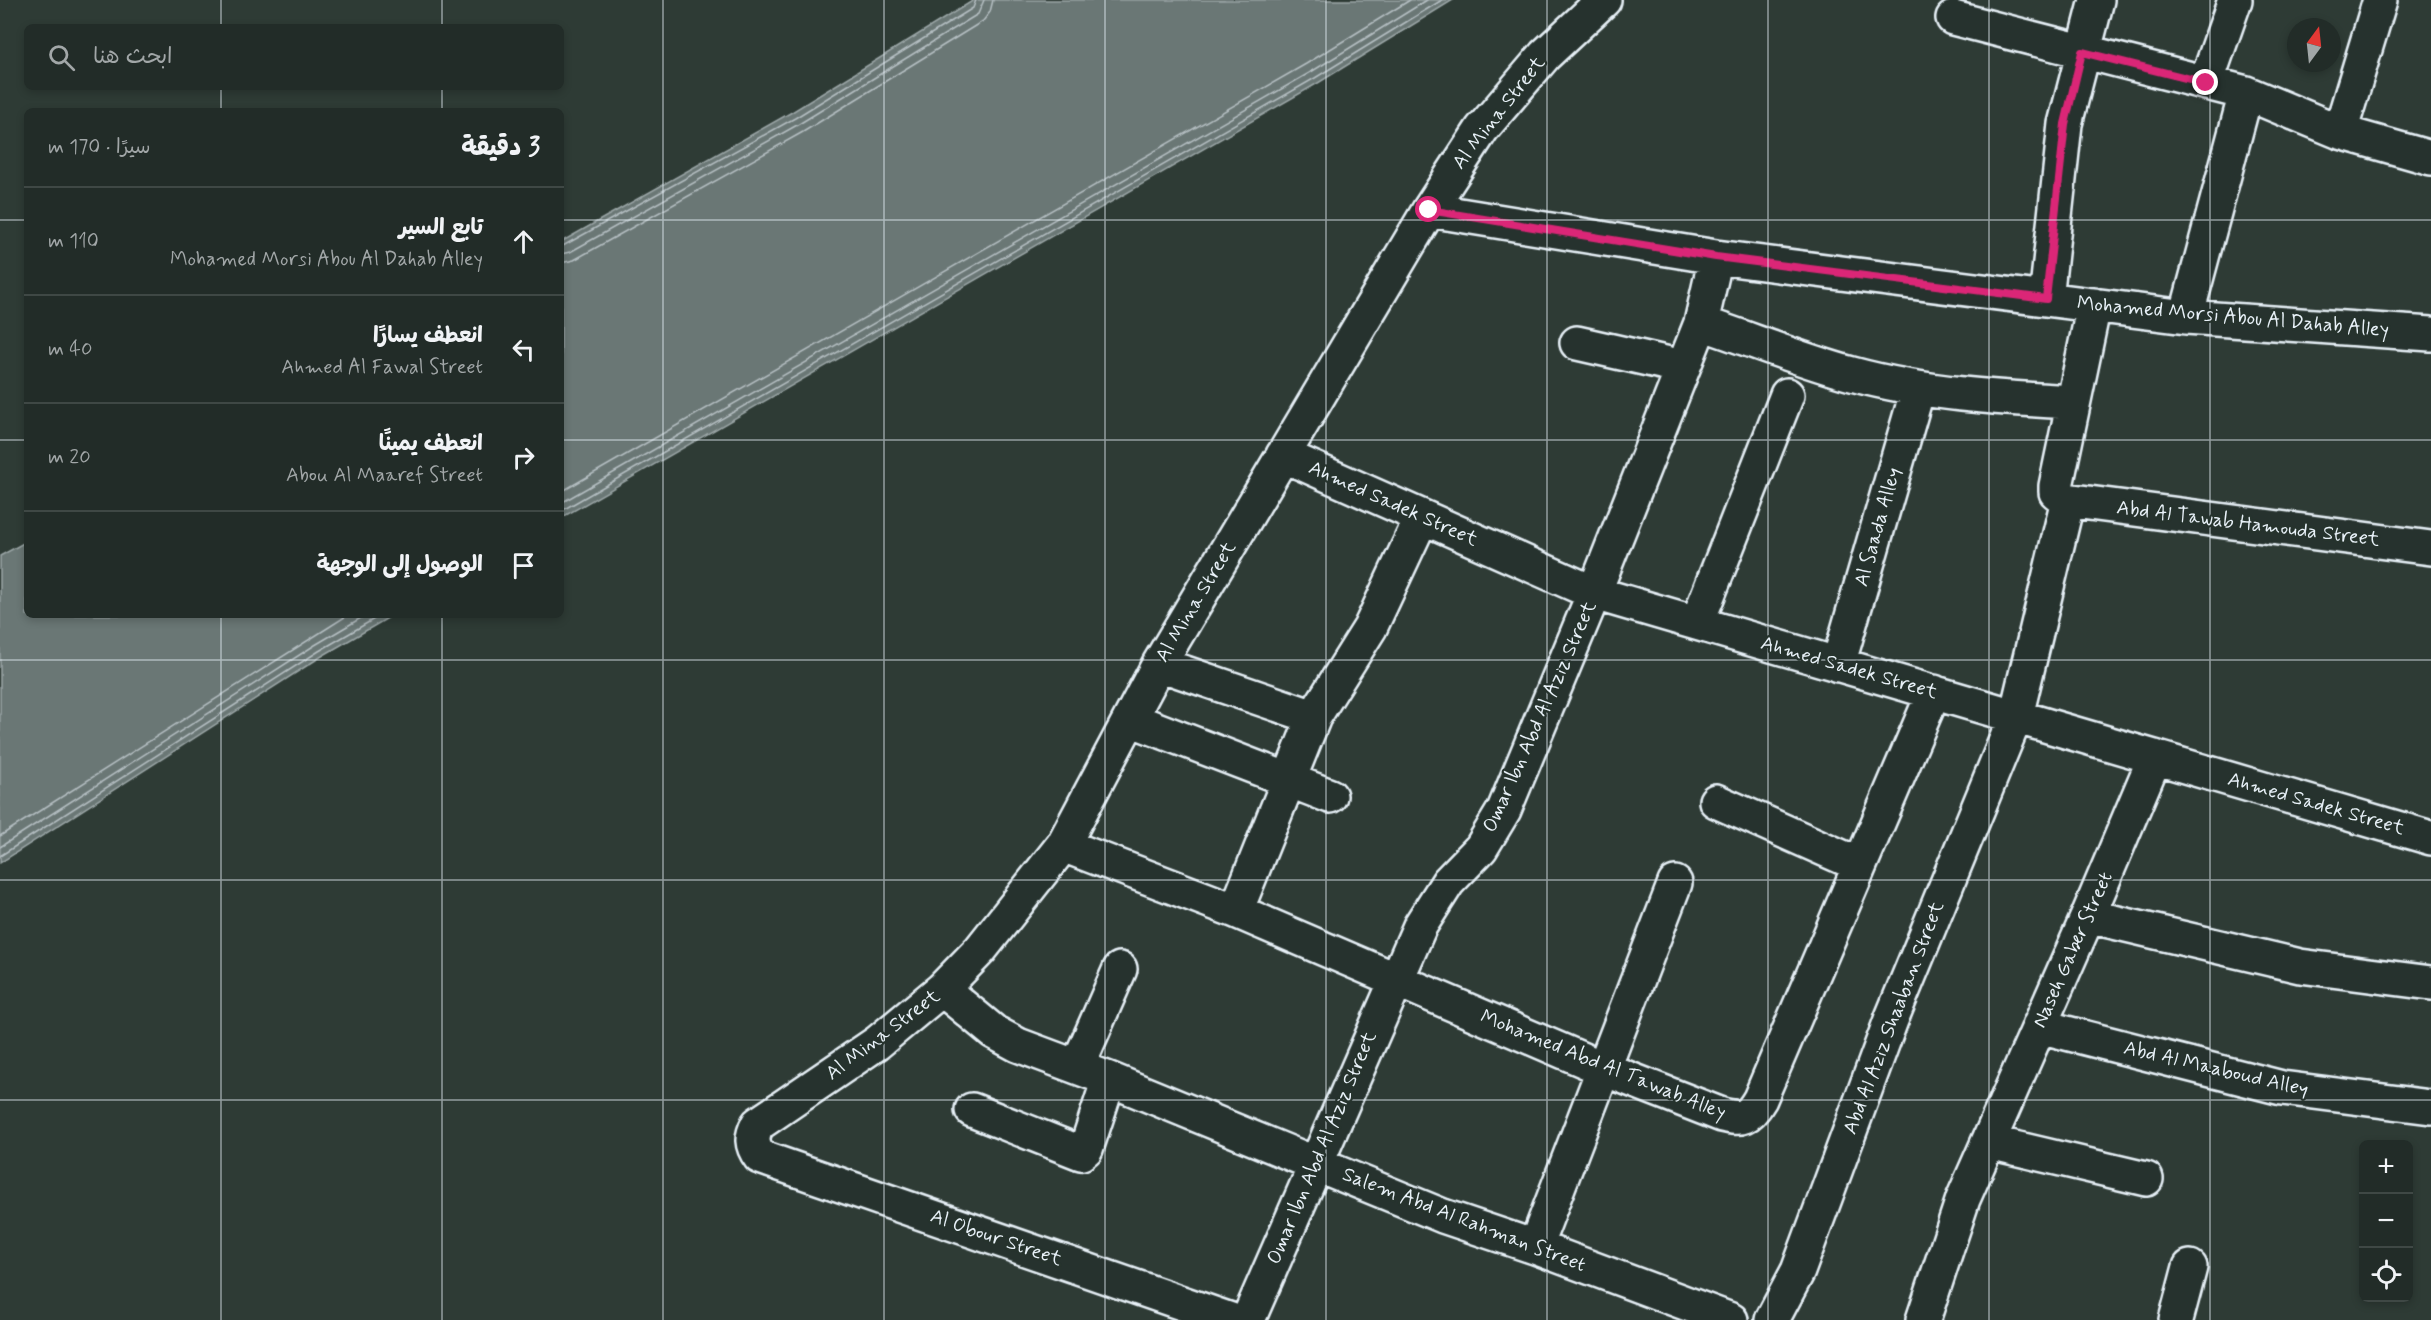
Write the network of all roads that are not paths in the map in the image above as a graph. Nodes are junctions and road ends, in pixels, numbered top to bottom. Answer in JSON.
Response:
{"nodes":[{"id":1,"x":1604,"y":0,"type":"edge"},
{"id":2,"x":2097,"y":0,"type":"edge"},
{"id":3,"x":2235,"y":0,"type":"edge"},
{"id":4,"x":2380,"y":0,"type":"edge"},
{"id":5,"x":1953,"y":18,"type":"dead end"},
{"id":6,"x":2082,"y":52,"type":"junction"},
{"id":7,"x":2206,"y":83,"type":"junction"},
{"id":8,"x":2246,"y":93,"type":"junction"},
{"id":9,"x":2340,"y":132,"type":"junction"},
{"id":10,"x":2431,"y":158,"type":"edge"},
{"id":11,"x":1429,"y":210,"type":"junction"},
{"id":12,"x":1716,"y":257,"type":"junction"},
{"id":13,"x":2046,"y":299,"type":"junction"},
{"id":14,"x":2094,"y":305,"type":"junction"},
{"id":15,"x":2186,"y":317,"type":"junction"},
{"id":16,"x":1701,"y":323,"type":"junction"},
{"id":17,"x":2431,"y":334,"type":"edge"},
{"id":18,"x":1577,"y":343,"type":"dead end"},
{"id":19,"x":1683,"y":368,"type":"junction"},
{"id":20,"x":1918,"y":389,"type":"junction"},
{"id":21,"x":1787,"y":395,"type":"dead end"},
{"id":22,"x":2073,"y":402,"type":"junction"},
{"id":23,"x":1283,"y":455,"type":"junction"},
{"id":24,"x":2066,"y":500,"type":"junction"},
{"id":25,"x":1422,"y":517,"type":"junction"},
{"id":26,"x":2431,"y":548,"type":"edge"},
{"id":27,"x":1594,"y":594,"type":"junction"},
{"id":28,"x":1697,"y":623,"type":"junction"},
{"id":29,"x":1160,"y":664,"type":"junction"},
{"id":30,"x":1838,"y":664,"type":"junction"},
{"id":31,"x":1934,"y":692,"type":"junction"},
{"id":32,"x":2016,"y":716,"type":"junction"},
{"id":33,"x":1314,"y":717,"type":"junction"},
{"id":34,"x":1130,"y":719,"type":"junction"},
{"id":35,"x":2155,"y":757,"type":"junction"},
{"id":36,"x":1288,"y":779,"type":"junction"},
{"id":37,"x":1330,"y":796,"type":"dead end"},
{"id":38,"x":1716,"y":801,"type":"dead end"},
{"id":39,"x":2431,"y":838,"type":"edge"},
{"id":40,"x":1063,"y":844,"type":"junction"},
{"id":41,"x":1860,"y":865,"type":"junction"},
{"id":42,"x":1676,"y":883,"type":"dead end"},
{"id":43,"x":1236,"y":911,"type":"junction"},
{"id":44,"x":2088,"y":916,"type":"junction"},
{"id":45,"x":1120,"y":969,"type":"dead end"},
{"id":46,"x":1396,"y":978,"type":"junction"},
{"id":47,"x":2431,"y":983,"type":"edge"},
{"id":48,"x":942,"y":989,"type":"junction"},
{"id":49,"x":2040,"y":1026,"type":"junction"},
{"id":50,"x":1077,"y":1067,"type":"junction"},
{"id":51,"x":1604,"y":1069,"type":"junction"},
{"id":52,"x":1109,"y":1079,"type":"junction"},
{"id":53,"x":2431,"y":1107,"type":"edge"},
{"id":54,"x":972,"y":1110,"type":"dead end"},
{"id":55,"x":1989,"y":1142,"type":"junction"},
{"id":56,"x":760,"y":1157,"type":"joint"},
{"id":57,"x":1315,"y":1162,"type":"junction"},
{"id":58,"x":2146,"y":1179,"type":"dead end"},
{"id":59,"x":1535,"y":1247,"type":"junction"},
{"id":60,"x":2190,"y":1267,"type":"dead end"},
{"id":61,"x":1231,"y":1320,"type":"edge"},
{"id":62,"x":1248,"y":1320,"type":"edge"},
{"id":63,"x":1731,"y":1320,"type":"edge"},
{"id":64,"x":1772,"y":1320,"type":"edge"},
{"id":65,"x":1923,"y":1320,"type":"edge"},
{"id":66,"x":2176,"y":1320,"type":"edge"}],
"edges":[{"from":1,"to":11,"type":"street","name":"Al Mina Street"},
{"from":2,"to":6,"type":"street"},
{"from":3,"to":7,"type":"street"},
{"from":4,"to":9,"type":"street"},
{"from":5,"to":6,"type":"street"},
{"from":6,"to":7,"type":"street"},
{"from":6,"to":13,"type":"street"},
{"from":7,"to":8,"type":"street"},
{"from":8,"to":9,"type":"street"},
{"from":8,"to":15,"type":"street"},
{"from":9,"to":10,"type":"street"},
{"from":11,"to":12,"type":"street","name":"Mohamed Morsi Abou Al Dahab Alley"},
{"from":11,"to":23,"type":"street","name":"Al Mina Street"},
{"from":12,"to":13,"type":"street","name":"Mohamed Morsi Abou Al Dahab Alley"},
{"from":12,"to":16,"type":"street","name":"Omar Ibn Abd Al Aziz Street"},
{"from":13,"to":14,"type":"street","name":"Mohamed Morsi Abou Al Dahab Alley"},
{"from":14,"to":15,"type":"street","name":"Mohamed Morsi Abou Al Dahab Alley"},
{"from":14,"to":22,"type":"street"},
{"from":15,"to":17,"type":"street","name":"Mohamed Morsi Abou Al Dahab Alley"},
{"from":16,"to":19,"type":"street","name":"Omar Ibn Abd Al Aziz Street"},
{"from":16,"to":20,"type":"street"},
{"from":18,"to":19,"type":"street"},
{"from":19,"to":27,"type":"street","name":"Omar Ibn Abd Al Aziz Street"},
{"from":20,"to":22,"type":"street"},
{"from":20,"to":30,"type":"street","name":"Al Saada Alley"},
{"from":21,"to":28,"type":"street"},
{"from":22,"to":24,"type":"street"},
{"from":23,"to":25,"type":"street","name":"Ahmed Sadek Street"},
{"from":23,"to":29,"type":"street","name":"Al Mina Street"},
{"from":24,"to":26,"type":"street","name":"Abd Al Tawab Hamouda Street"},
{"from":24,"to":32,"type":"street","name":"Abd Al Aziz Shaaban Street"},
{"from":25,"to":27,"type":"street","name":"Ahmed Sadek Street"},
{"from":25,"to":33,"type":"street"},
{"from":27,"to":28,"type":"street","name":"Ahmed Sadek Street"},
{"from":27,"to":46,"type":"street","name":"Omar Ibn Abd Al Aziz Street"},
{"from":28,"to":30,"type":"street","name":"Ahmed Sadek Street"},
{"from":29,"to":33,"type":"street"},
{"from":29,"to":34,"type":"street","name":"Al Mina Street"},
{"from":30,"to":31,"type":"street","name":"Ahmed Sadek Street"},
{"from":31,"to":32,"type":"street","name":"Ahmed Sadek Street"},
{"from":31,"to":41,"type":"street","name":"Mohamed Abd Al Tawab Alley"},
{"from":32,"to":35,"type":"street","name":"Ahmed Sadek Street"},
{"from":32,"to":64,"type":"street","name":"Abd Al Aziz Shaaban Street"},
{"from":33,"to":36,"type":"street"},
{"from":34,"to":36,"type":"street"},
{"from":34,"to":40,"type":"street","name":"Al Mina Street"},
{"from":35,"to":39,"type":"street","name":"Ahmed Sadek Street"},
{"from":35,"to":44,"type":"street","name":"Naseh Gaber Street"},
{"from":36,"to":37,"type":"street"},
{"from":36,"to":43,"type":"street"},
{"from":38,"to":41,"type":"street"},
{"from":40,"to":43,"type":"street","name":"Mohamed Abd Al Tawab Alley"},
{"from":40,"to":48,"type":"street","name":"Al Mina Street"},
{"from":41,"to":51,"type":"street","name":"Mohamed Abd Al Tawab Alley"},
{"from":42,"to":51,"type":"street"},
{"from":43,"to":46,"type":"street","name":"Mohamed Abd Al Tawab Alley"},
{"from":44,"to":47,"type":"street"},
{"from":44,"to":49,"type":"street","name":"Naseh Gaber Street"},
{"from":45,"to":50,"type":"street"},
{"from":46,"to":51,"type":"street","name":"Mohamed Abd Al Tawab Alley"},
{"from":46,"to":57,"type":"street","name":"Omar Ibn Abd Al Aziz Street"},
{"from":48,"to":50,"type":"street","name":"Salem Abd Al Rahman Street"},
{"from":48,"to":56,"type":"street","name":"Al Mina Street"},
{"from":49,"to":53,"type":"street","name":"Abd Al Maaboud Alley"},
{"from":49,"to":55,"type":"street","name":"Naseh Gaber Street"},
{"from":50,"to":52,"type":"street","name":"Salem Abd Al Rahman Street"},
{"from":51,"to":59,"type":"street"},
{"from":52,"to":54,"type":"street"},
{"from":52,"to":57,"type":"street","name":"Salem Abd Al Rahman Street"},
{"from":55,"to":58,"type":"street"},
{"from":55,"to":65,"type":"street","name":"Naseh Gaber Street"},
{"from":56,"to":61,"type":"street","name":"Al Obour Street"},
{"from":57,"to":59,"type":"street","name":"Salem Abd Al Rahman Street"},
{"from":57,"to":62,"type":"street","name":"Omar Ibn Abd Al Aziz Street"},
{"from":59,"to":63,"type":"street","name":"Salem Abd Al Rahman Street"},
{"from":60,"to":66,"type":"street"}]}
